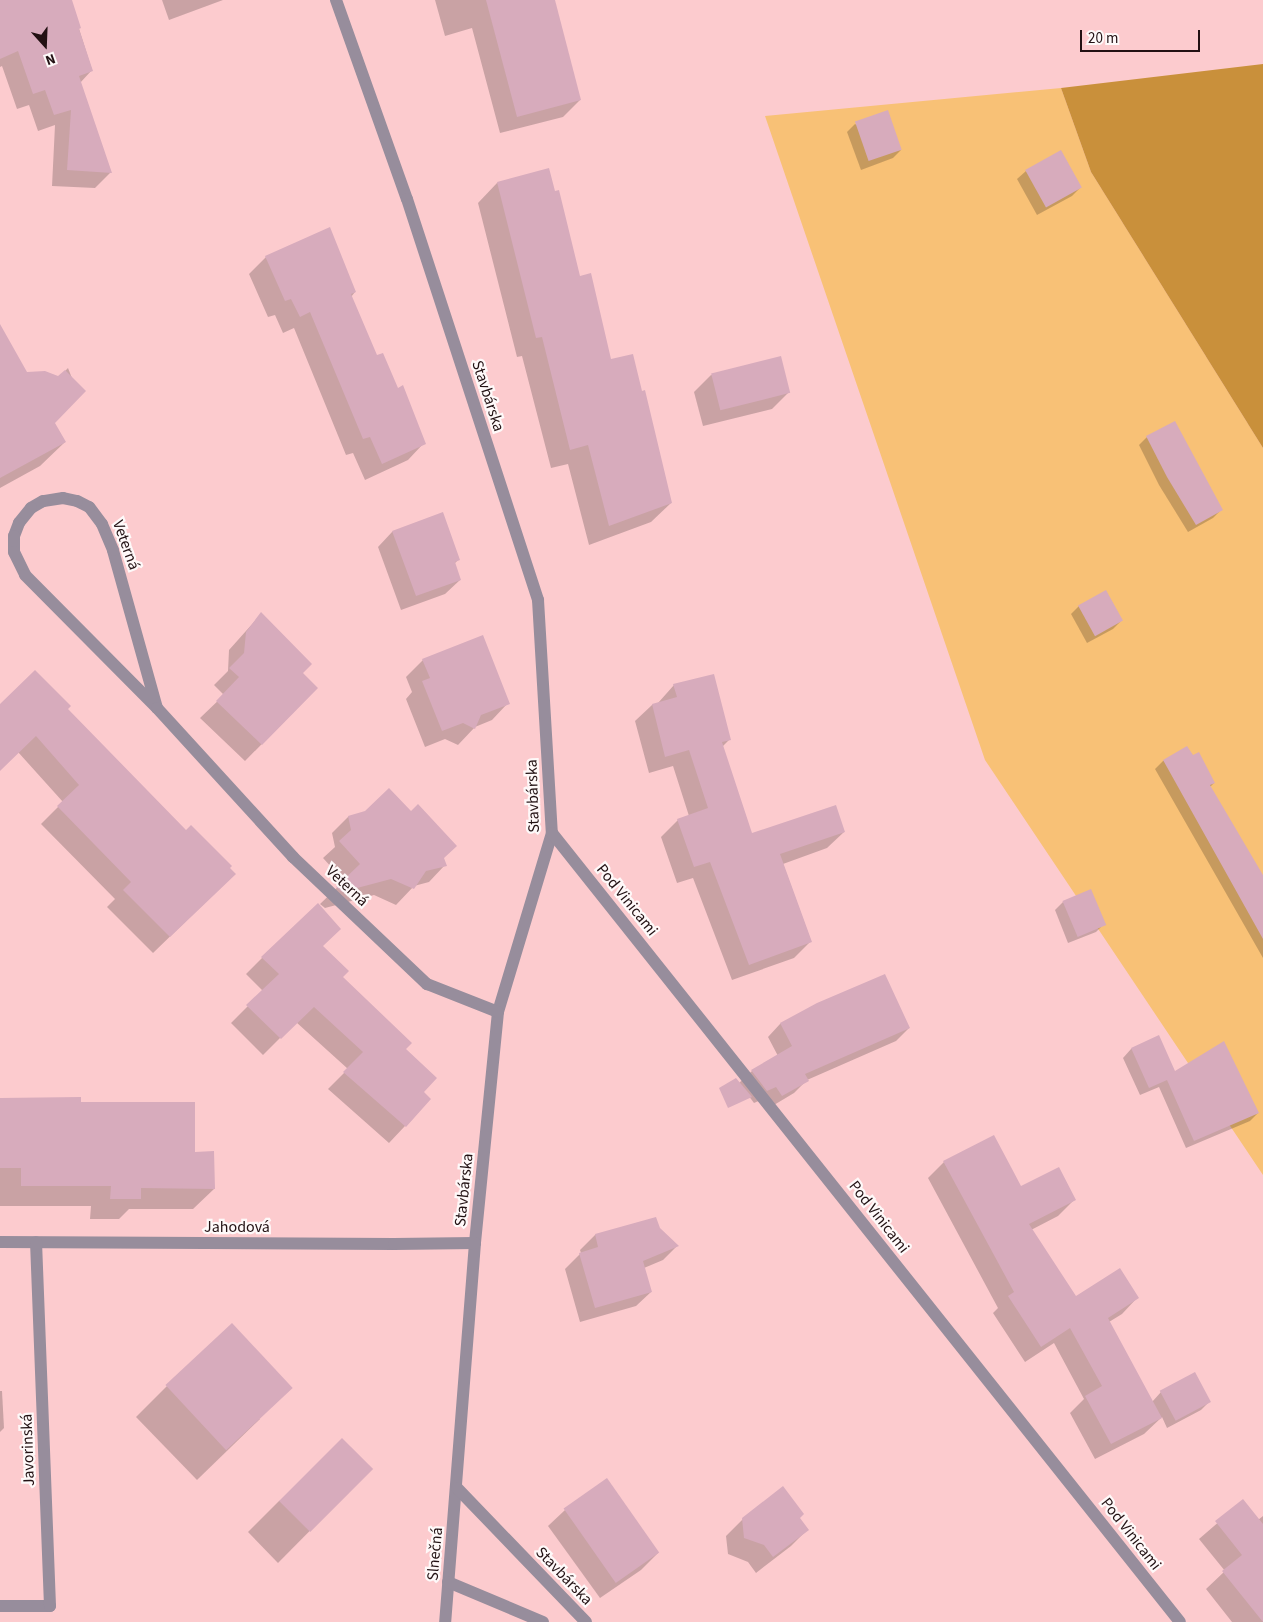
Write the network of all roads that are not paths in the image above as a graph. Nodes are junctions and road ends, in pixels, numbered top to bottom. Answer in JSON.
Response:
{"nodes":[{"id":1,"x":336,"y":0,"type":"edge"},
{"id":2,"x":157,"y":708,"type":"junction"},
{"id":3,"x":552,"y":833,"type":"junction"},
{"id":4,"x":498,"y":1012,"type":"junction"},
{"id":5,"x":0,"y":1242,"type":"edge"},
{"id":6,"x":36,"y":1242,"type":"junction"},
{"id":7,"x":475,"y":1243,"type":"junction"},
{"id":8,"x":457,"y":1488,"type":"junction"},
{"id":9,"x":448,"y":1582,"type":"junction"},
{"id":10,"x":0,"y":1606,"type":"edge"},
{"id":11,"x":445,"y":1622,"type":"edge"},
{"id":12,"x":543,"y":1622,"type":"edge"},
{"id":13,"x":586,"y":1622,"type":"edge"},
{"id":14,"x":1180,"y":1622,"type":"edge"}],
"edges":[{"from":1,"to":3,"type":"street","name":"Stavbárska"},
{"from":2,"to":2,"type":"street","name":"Veterná"},
{"from":2,"to":4,"type":"street","name":"Veterná"},
{"from":3,"to":4,"type":"street","name":"Stavbárska"},
{"from":3,"to":14,"type":"street","name":"Pod Vinicami"},
{"from":4,"to":7,"type":"street","name":"Stavbárska"},
{"from":5,"to":6,"type":"street","name":"Jahodová"},
{"from":6,"to":7,"type":"street","name":"Jahodová"},
{"from":6,"to":10,"type":"street","name":"Javorinská"},
{"from":7,"to":8,"type":"street","name":"Stavbárska"},
{"from":8,"to":9,"type":"street","name":"Slnečná"},
{"from":8,"to":13,"type":"street","name":"Stavbárska"},
{"from":9,"to":11,"type":"street","name":"Slnečná"},
{"from":9,"to":12,"type":"street"}]}
